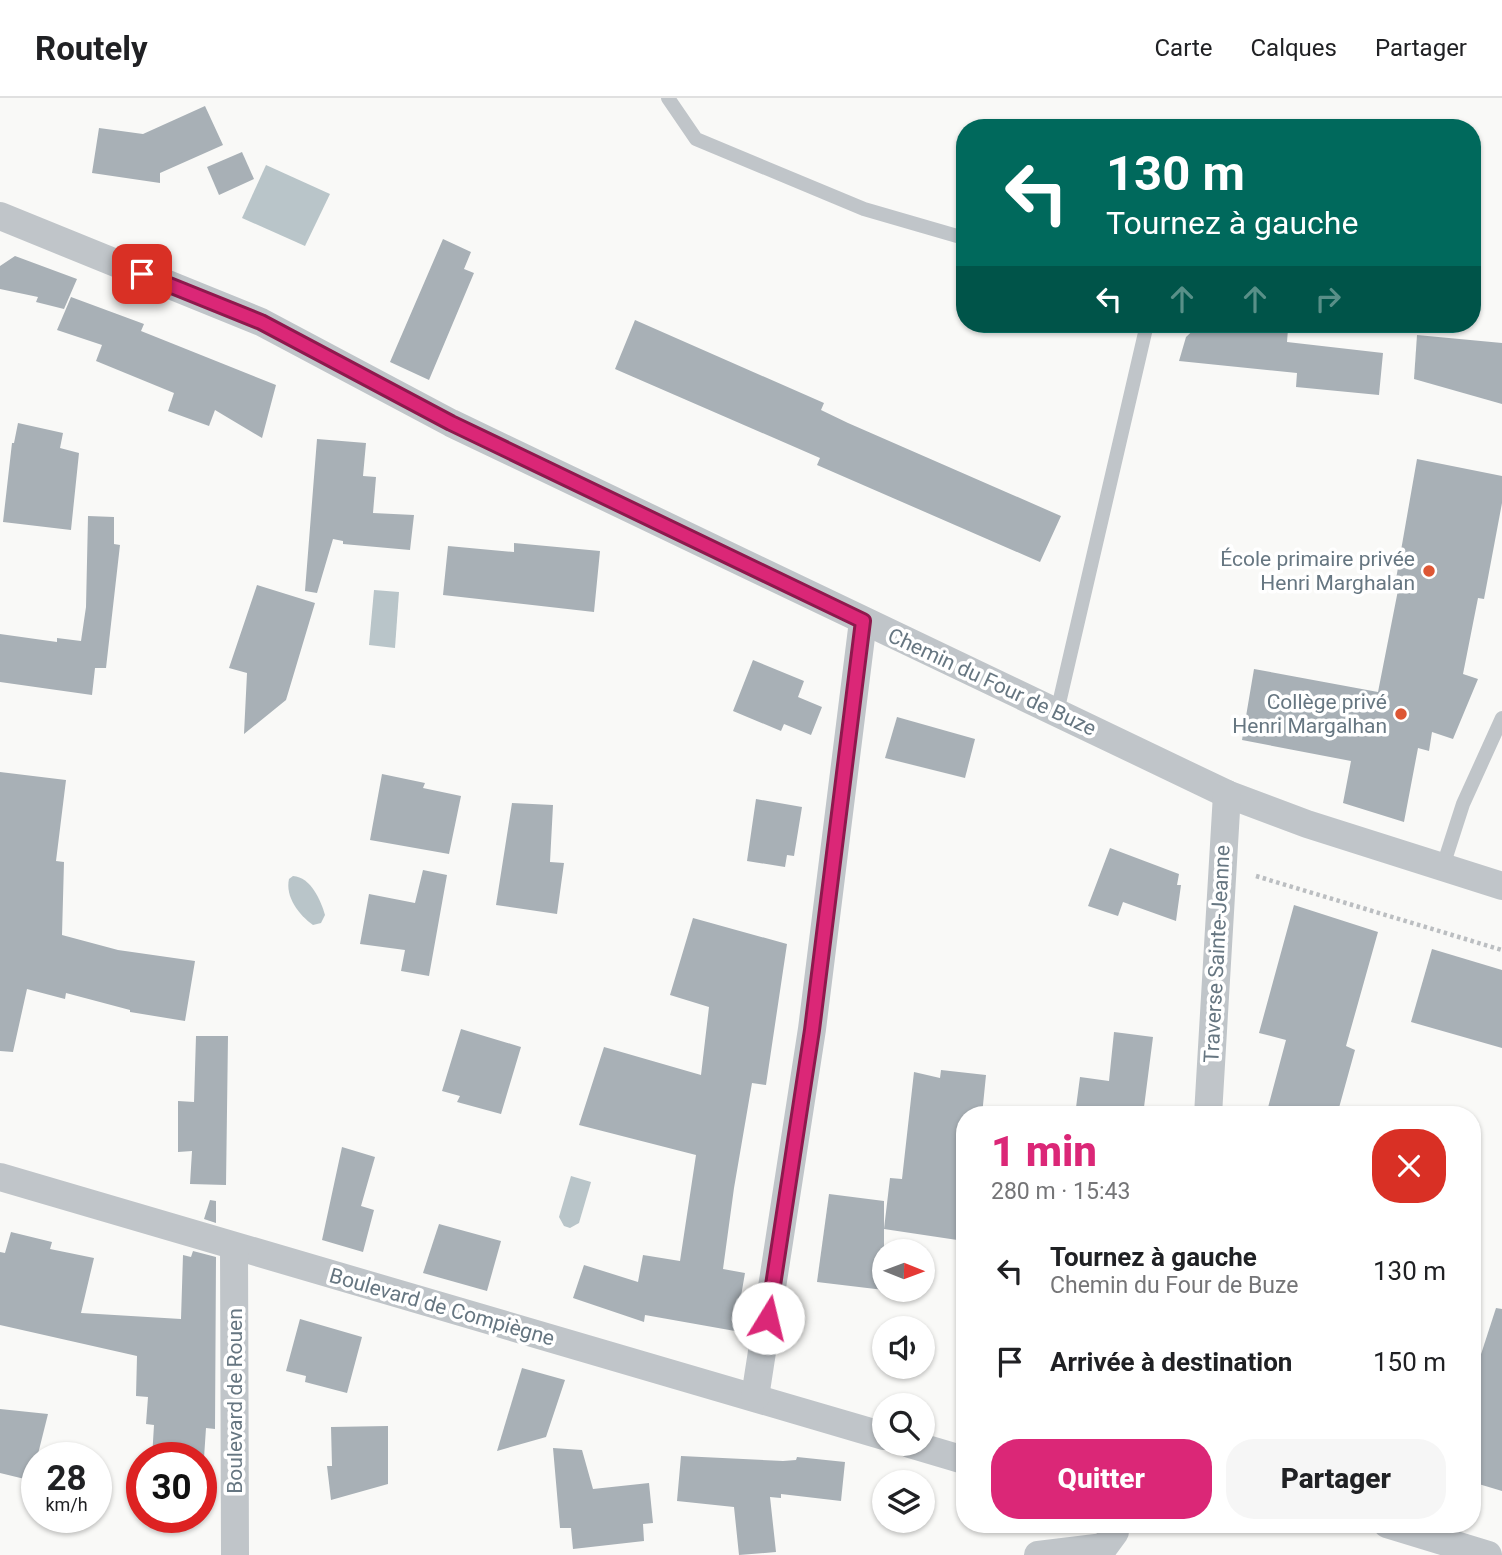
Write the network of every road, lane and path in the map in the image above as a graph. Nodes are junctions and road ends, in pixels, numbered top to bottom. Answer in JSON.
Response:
{"nodes":[{"id":1,"x":668,"y":98,"type":"edge"},
{"id":2,"x":0,"y":216,"type":"edge"},
{"id":3,"x":956,"y":236,"type":"edge"},
{"id":4,"x":1145,"y":333,"type":"edge"},
{"id":5,"x":863,"y":621,"type":"junction"},
{"id":6,"x":1057,"y":712,"type":"junction"},
{"id":7,"x":1502,"y":718,"type":"edge"},
{"id":8,"x":1227,"y":794,"type":"junction"},
{"id":9,"x":1221,"y":866,"type":"junction"},
{"id":10,"x":1443,"y":866,"type":"junction"},
{"id":11,"x":1502,"y":886,"type":"edge"},
{"id":12,"x":1502,"y":950,"type":"edge"},
{"id":13,"x":1208,"y":1106,"type":"edge"},
{"id":14,"x":0,"y":1177,"type":"edge"},
{"id":15,"x":234,"y":1247,"type":"junction"},
{"id":16,"x":755,"y":1397,"type":"junction"},
{"id":17,"x":872,"y":1432,"type":"edge"},
{"id":18,"x":935,"y":1451,"type":"edge"},
{"id":19,"x":956,"y":1458,"type":"edge"},
{"id":20,"x":1112,"y":1533,"type":"edge"},
{"id":21,"x":1416,"y":1533,"type":"edge"},
{"id":22,"x":235,"y":1555,"type":"edge"},
{"id":23,"x":1038,"y":1555,"type":"edge"},
{"id":24,"x":1488,"y":1555,"type":"edge"}],
"edges":[{"from":1,"to":3,"type":"lane"},
{"from":2,"to":5,"type":"street","name":"Chemin du Four de Buze"},
{"from":4,"to":6,"type":"lane"},
{"from":5,"to":6,"type":"street","name":"Chemin du Four de Buze"},
{"from":5,"to":16,"type":"street"},
{"from":6,"to":8,"type":"street","name":"Chemin du Four de Buze"},
{"from":7,"to":10,"type":"lane"},
{"from":8,"to":9,"type":"street","name":"Traverse Sainte-Jeanne"},
{"from":8,"to":10,"type":"street","name":"Chemin du Four de Buze"},
{"from":9,"to":12,"type":"path"},
{"from":9,"to":13,"type":"street","name":"Traverse Sainte-Jeanne"},
{"from":10,"to":11,"type":"street","name":"Chemin du Four de Buze"},
{"from":14,"to":15,"type":"street","name":"Boulevard de Compiègne"},
{"from":15,"to":16,"type":"street","name":"Boulevard de Compiègne"},
{"from":15,"to":22,"type":"street","name":"Boulevard de Rouen"},
{"from":16,"to":17,"type":"street","name":"Boulevard de Compiègne"},
{"from":18,"to":19,"type":"street"},
{"from":20,"to":23,"type":"street"},
{"from":21,"to":24,"type":"street"}]}
